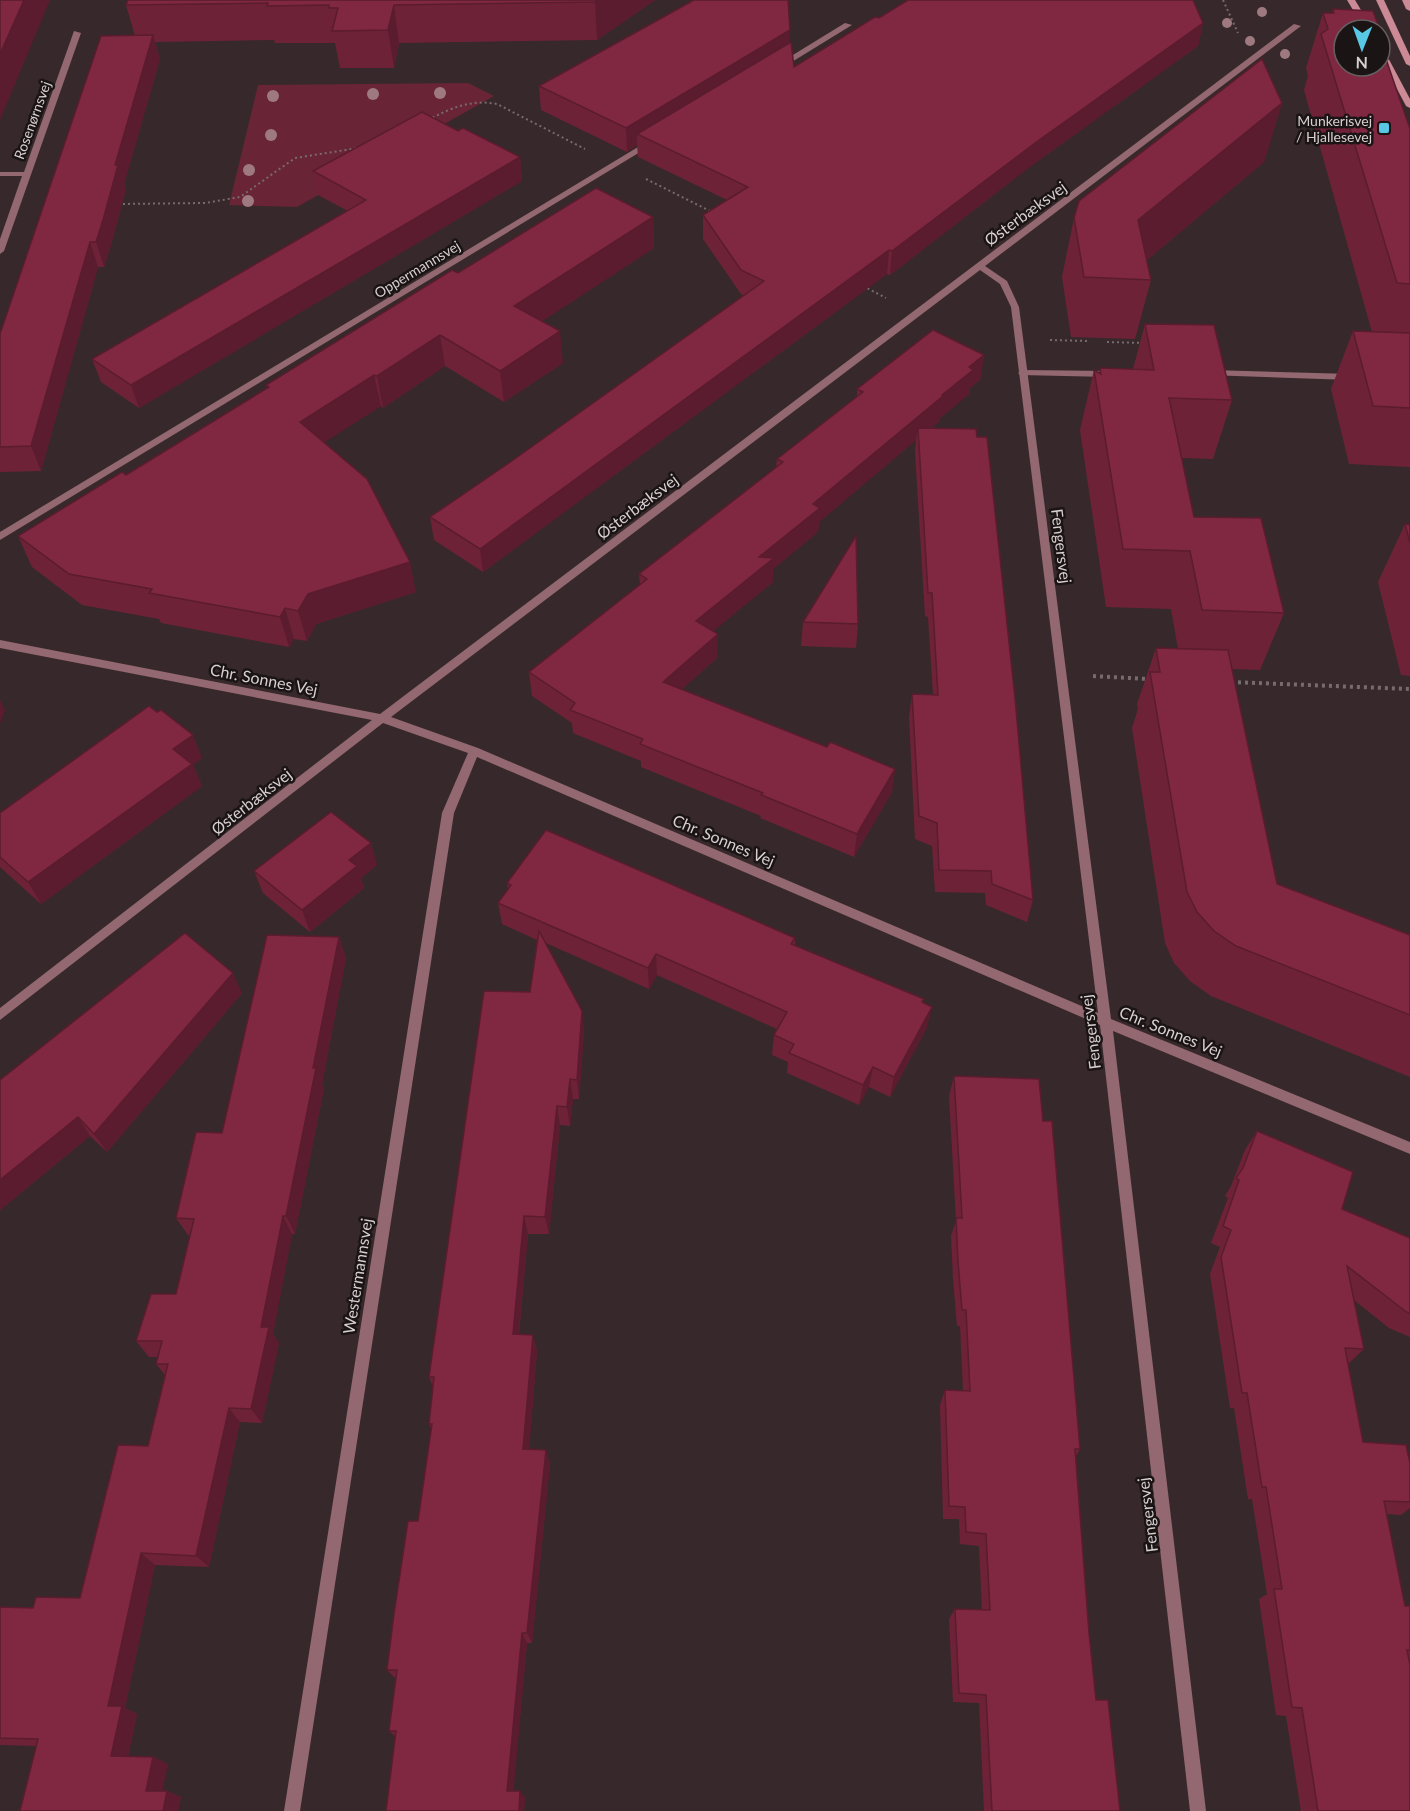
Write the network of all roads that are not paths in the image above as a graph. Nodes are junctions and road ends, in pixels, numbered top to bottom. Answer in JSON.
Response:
{"nodes":[{"id":1,"x":1351,"y":0,"type":"edge"},
{"id":2,"x":1380,"y":0,"type":"edge"},
{"id":3,"x":1406,"y":0,"type":"edge"},
{"id":4,"x":1410,"y":9,"type":"edge"},
{"id":5,"x":1362,"y":18,"type":"edge"},
{"id":6,"x":848,"y":25,"type":"dead end"},
{"id":7,"x":1297,"y":26,"type":"dead end"},
{"id":8,"x":78,"y":33,"type":"dead end"},
{"id":9,"x":1410,"y":64,"type":"edge"},
{"id":10,"x":1392,"y":73,"type":"edge"},
{"id":11,"x":767,"y":74,"type":"edge"},
{"id":12,"x":1410,"y":106,"type":"edge"},
{"id":13,"x":656,"y":140,"type":"edge"},
{"id":14,"x":0,"y":174,"type":"edge"},
{"id":15,"x":26,"y":174,"type":"junction"},
{"id":16,"x":0,"y":250,"type":"edge"},
{"id":17,"x":978,"y":266,"type":"junction"},
{"id":18,"x":1023,"y":373,"type":"junction"},
{"id":19,"x":1117,"y":374,"type":"edge"},
{"id":20,"x":1198,"y":374,"type":"edge"},
{"id":21,"x":1351,"y":377,"type":"dead end"},
{"id":22,"x":0,"y":537,"type":"edge"},
{"id":23,"x":0,"y":644,"type":"edge"},
{"id":24,"x":382,"y":718,"type":"junction"},
{"id":25,"x":474,"y":751,"type":"junction"},
{"id":26,"x":0,"y":1015,"type":"edge"},
{"id":27,"x":1105,"y":1022,"type":"junction"},
{"id":28,"x":1410,"y":1148,"type":"edge"},
{"id":29,"x":292,"y":1811,"type":"edge"},
{"id":30,"x":1198,"y":1811,"type":"edge"}],
"edges":[{"from":1,"to":5,"type":"street"},
{"from":2,"to":9,"type":"street"},
{"from":3,"to":4,"type":"street"},
{"from":6,"to":11,"type":"street"},
{"from":7,"to":17,"type":"street","name":"Østerbæksvej"},
{"from":8,"to":15,"type":"street","name":"Rosenørnsvej"},
{"from":10,"to":12,"type":"street"},
{"from":13,"to":22,"type":"street","name":"Oppermannsvej"},
{"from":14,"to":15,"type":"street"},
{"from":15,"to":16,"type":"street","name":"Rosenørnsvej"},
{"from":17,"to":18,"type":"street","name":"Fengersvej"},
{"from":17,"to":24,"type":"street","name":"Østerbæksvej"},
{"from":18,"to":19,"type":"street"},
{"from":18,"to":27,"type":"street","name":"Fengersvej"},
{"from":20,"to":21,"type":"street"},
{"from":23,"to":24,"type":"street","name":"Chr. Sonnes Vej"},
{"from":24,"to":25,"type":"street","name":"Chr. Sonnes Vej"},
{"from":24,"to":26,"type":"street","name":"Østerbæksvej"},
{"from":25,"to":27,"type":"street","name":"Chr. Sonnes Vej"},
{"from":25,"to":29,"type":"street","name":"Westermannsvej"},
{"from":27,"to":28,"type":"street","name":"Chr. Sonnes Vej"},
{"from":27,"to":30,"type":"street","name":"Fengersvej"}]}
